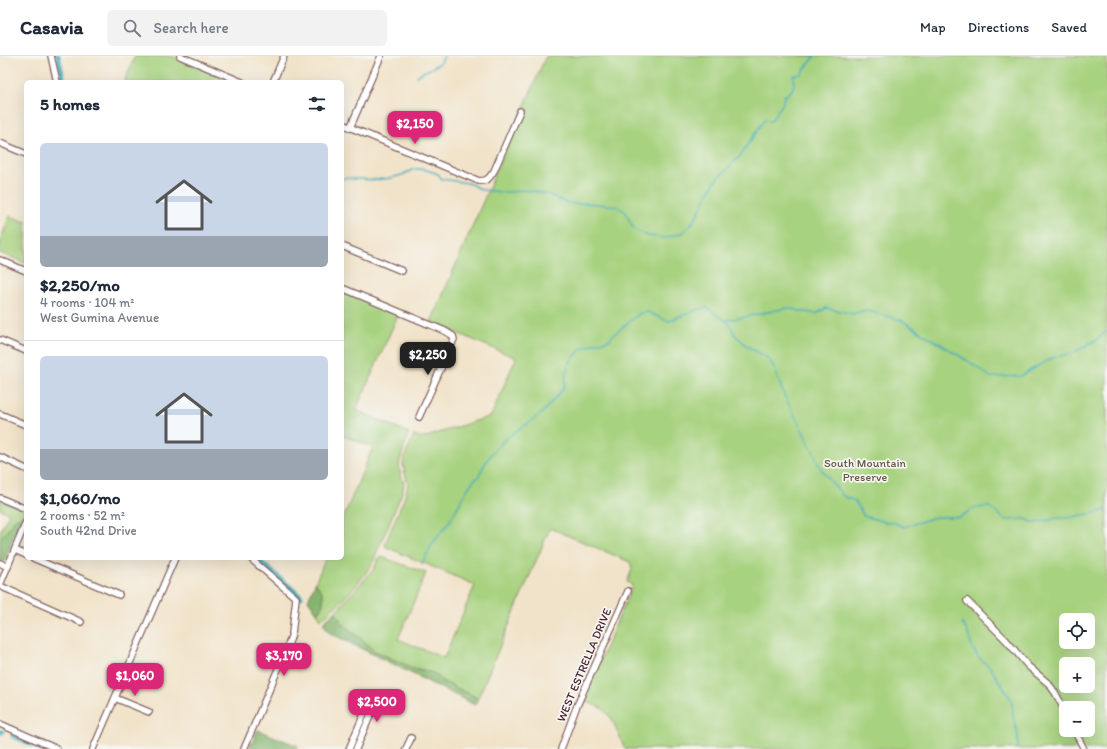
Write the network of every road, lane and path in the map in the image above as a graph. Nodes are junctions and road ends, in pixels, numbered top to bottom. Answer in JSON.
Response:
{"nodes":[{"id":1,"x":50,"y":56,"type":"edge"},
{"id":2,"x":180,"y":56,"type":"edge"},
{"id":3,"x":284,"y":56,"type":"edge"},
{"id":4,"x":381,"y":56,"type":"edge"},
{"id":5,"x":56,"y":80,"type":"edge"},
{"id":6,"x":237,"y":80,"type":"edge"},
{"id":7,"x":274,"y":80,"type":"edge"},
{"id":8,"x":520,"y":111,"type":"dead end"},
{"id":9,"x":344,"y":125,"type":"edge"},
{"id":10,"x":350,"y":128,"type":"junction"},
{"id":11,"x":0,"y":143,"type":"edge"},
{"id":12,"x":24,"y":153,"type":"edge"},
{"id":13,"x":344,"y":247,"type":"edge"},
{"id":14,"x":0,"y":260,"type":"edge"},
{"id":15,"x":24,"y":270,"type":"edge"},
{"id":16,"x":402,"y":271,"type":"dead end"},
{"id":17,"x":344,"y":289,"type":"edge"},
{"id":18,"x":0,"y":340,"type":"edge"},
{"id":19,"x":24,"y":350,"type":"edge"},
{"id":20,"x":0,"y":414,"type":"edge"},
{"id":21,"x":419,"y":418,"type":"dead end"},
{"id":22,"x":24,"y":424,"type":"edge"},
{"id":23,"x":0,"y":457,"type":"edge"},
{"id":24,"x":24,"y":468,"type":"edge"},
{"id":25,"x":0,"y":498,"type":"edge"},
{"id":26,"x":24,"y":508,"type":"edge"},
{"id":27,"x":24,"y":527,"type":"edge"},
{"id":28,"x":14,"y":550,"type":"junction"},
{"id":29,"x":24,"y":554,"type":"edge"},
{"id":30,"x":38,"y":560,"type":"edge"},
{"id":31,"x":174,"y":560,"type":"edge"},
{"id":32,"x":252,"y":560,"type":"edge"},
{"id":33,"x":0,"y":563,"type":"edge"},
{"id":34,"x":8,"y":566,"type":"junction"},
{"id":35,"x":0,"y":586,"type":"edge"},
{"id":36,"x":628,"y":591,"type":"dead end"},
{"id":37,"x":119,"y":595,"type":"dead end"},
{"id":38,"x":967,"y":601,"type":"dead end"},
{"id":39,"x":80,"y":622,"type":"dead end"},
{"id":40,"x":115,"y":698,"type":"junction"},
{"id":41,"x":1060,"y":701,"type":"edge"},
{"id":42,"x":148,"y":712,"type":"dead end"},
{"id":43,"x":0,"y":724,"type":"edge"},
{"id":44,"x":1078,"y":737,"type":"edge"},
{"id":45,"x":411,"y":738,"type":"dead end"},
{"id":46,"x":57,"y":749,"type":"edge"},
{"id":47,"x":93,"y":749,"type":"edge"},
{"id":48,"x":244,"y":749,"type":"edge"},
{"id":49,"x":349,"y":749,"type":"edge"},
{"id":50,"x":356,"y":749,"type":"edge"},
{"id":51,"x":406,"y":749,"type":"edge"},
{"id":52,"x":561,"y":749,"type":"edge"},
{"id":53,"x":1084,"y":749,"type":"edge"}],
"edges":[{"from":1,"to":5,"type":"street"},
{"from":2,"to":6,"type":"street"},
{"from":3,"to":7,"type":"street"},
{"from":4,"to":10,"type":"street"},
{"from":8,"to":10,"type":"street"},
{"from":9,"to":10,"type":"street"},
{"from":11,"to":12,"type":"street"},
{"from":13,"to":16,"type":"street"},
{"from":14,"to":15,"type":"street"},
{"from":17,"to":21,"type":"street"},
{"from":18,"to":19,"type":"street"},
{"from":20,"to":22,"type":"street"},
{"from":23,"to":24,"type":"street"},
{"from":25,"to":26,"type":"street"},
{"from":27,"to":28,"type":"street"},
{"from":28,"to":29,"type":"street"},
{"from":28,"to":34,"type":"street"},
{"from":30,"to":37,"type":"street"},
{"from":31,"to":40,"type":"street"},
{"from":32,"to":48,"type":"street"},
{"from":33,"to":34,"type":"street"},
{"from":34,"to":35,"type":"street"},
{"from":35,"to":39,"type":"street"},
{"from":36,"to":52,"type":"street","name":"WEST ESTRELLA DRIVE"},
{"from":38,"to":41,"type":"street"},
{"from":40,"to":42,"type":"street"},
{"from":40,"to":47,"type":"street"},
{"from":43,"to":46,"type":"street"},
{"from":44,"to":53,"type":"street"},
{"from":45,"to":51,"type":"street"},
{"from":49,"to":50,"type":"street"}]}
